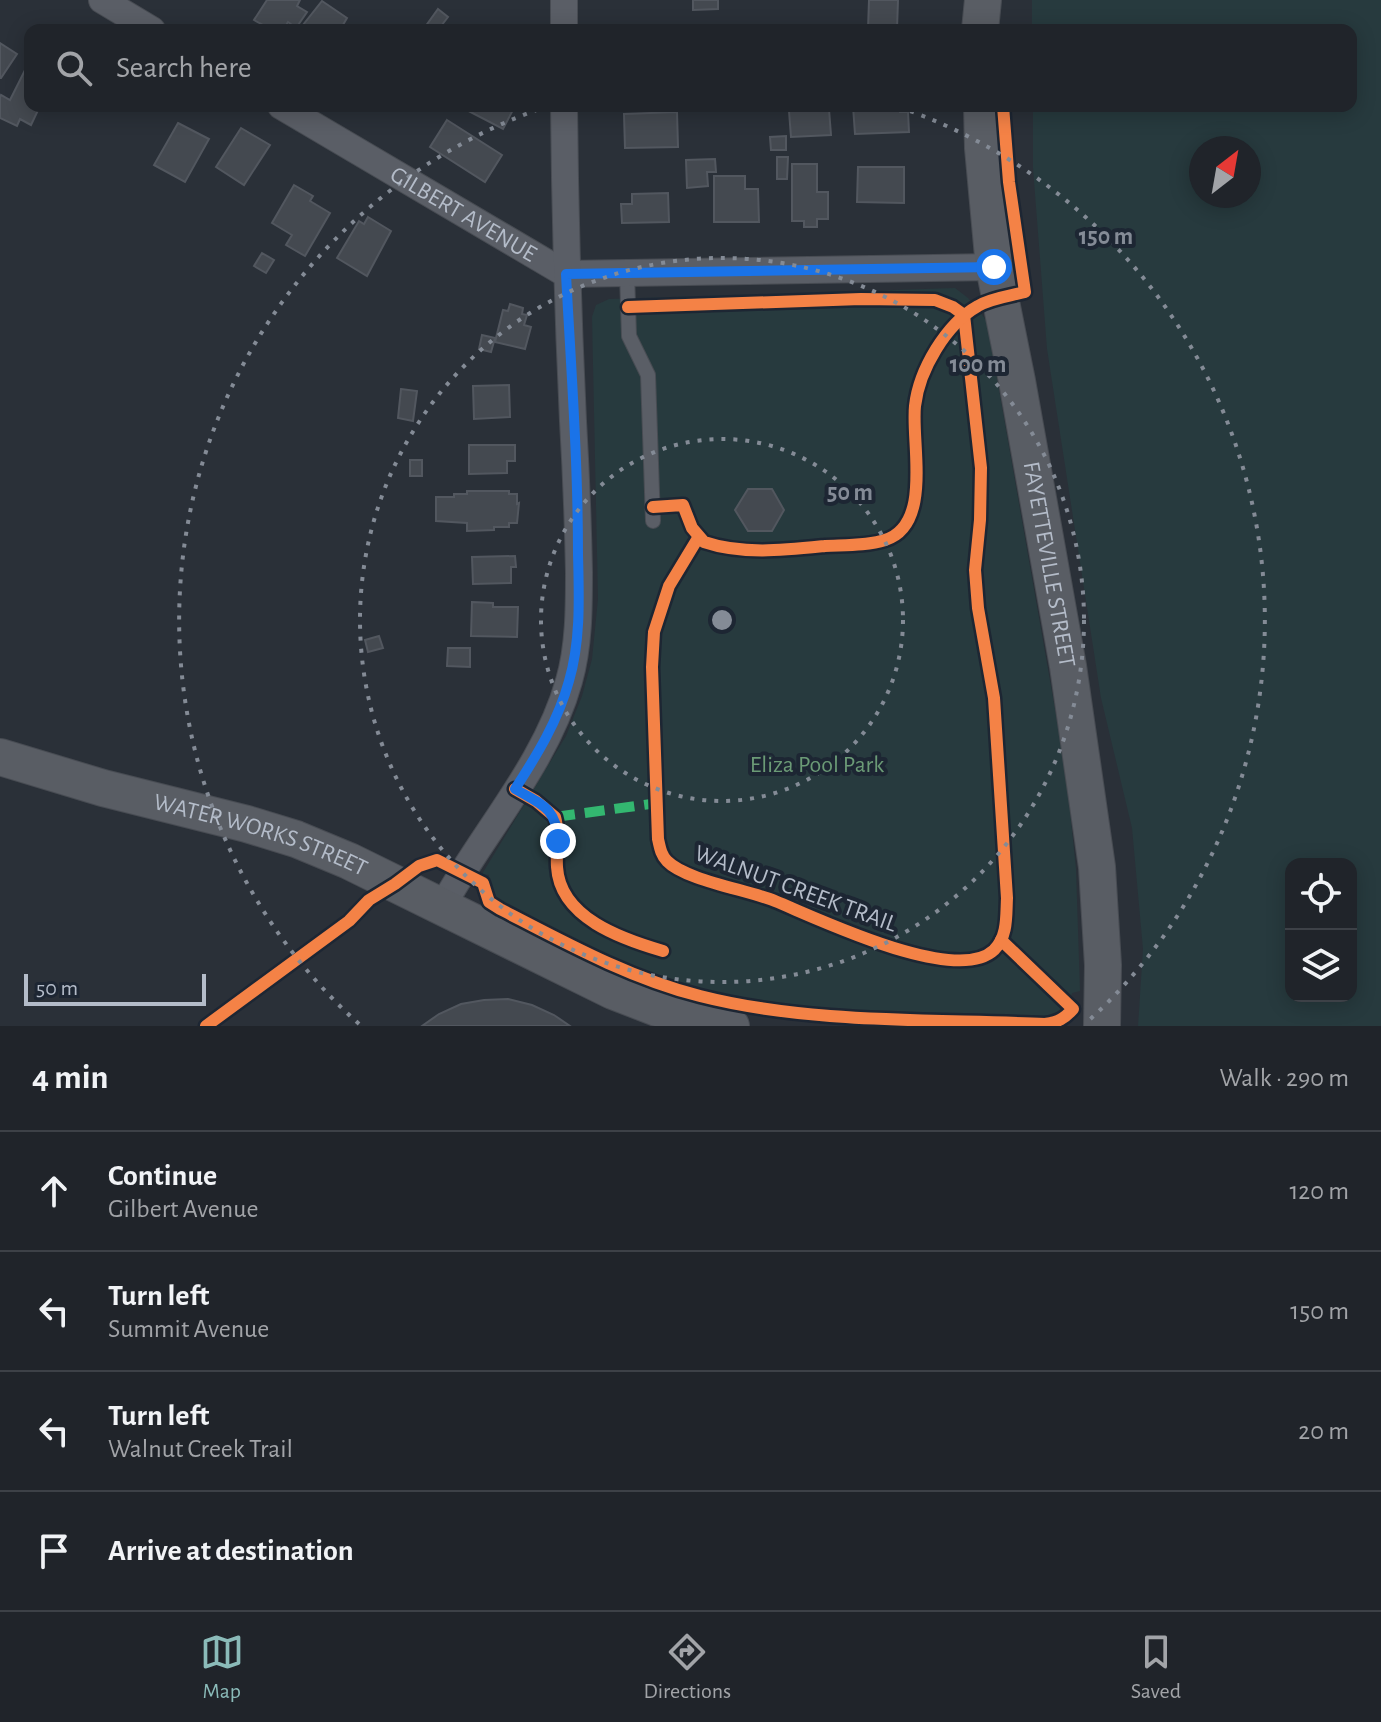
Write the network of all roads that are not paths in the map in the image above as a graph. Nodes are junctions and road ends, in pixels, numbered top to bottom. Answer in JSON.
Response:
{"nodes":[{"id":1,"x":102,"y":0,"type":"edge"},
{"id":2,"x":564,"y":0,"type":"edge"},
{"id":3,"x":983,"y":0,"type":"edge"},
{"id":4,"x":142,"y":24,"type":"edge"},
{"id":5,"x":564,"y":24,"type":"edge"},
{"id":6,"x":981,"y":24,"type":"edge"},
{"id":7,"x":291,"y":112,"type":"edge"},
{"id":8,"x":564,"y":112,"type":"edge"},
{"id":9,"x":982,"y":112,"type":"edge"},
{"id":10,"x":994,"y":267,"type":"junction"},
{"id":11,"x":627,"y":273,"type":"junction"},
{"id":12,"x":566,"y":274,"type":"junction"},
{"id":13,"x":653,"y":521,"type":"dead end"},
{"id":14,"x":0,"y":757,"type":"edge"},
{"id":15,"x":442,"y":907,"type":"junction"},
{"id":16,"x":731,"y":1026,"type":"edge"},
{"id":17,"x":1102,"y":1026,"type":"edge"}],
"edges":[{"from":1,"to":4,"type":"street"},
{"from":2,"to":5,"type":"street"},
{"from":3,"to":6,"type":"street"},
{"from":7,"to":12,"type":"street","name":"GILBERT AVENUE"},
{"from":8,"to":12,"type":"street"},
{"from":9,"to":10,"type":"street","name":"FAYETTEVILLE STREET"},
{"from":10,"to":11,"type":"street"},
{"from":10,"to":17,"type":"street","name":"FAYETTEVILLE STREET"},
{"from":11,"to":12,"type":"street"},
{"from":11,"to":13,"type":"lane"},
{"from":12,"to":15,"type":"street"},
{"from":14,"to":15,"type":"street","name":"WATER WORKS STREET"},
{"from":15,"to":16,"type":"street","name":"WATER WORKS STREET"}]}
